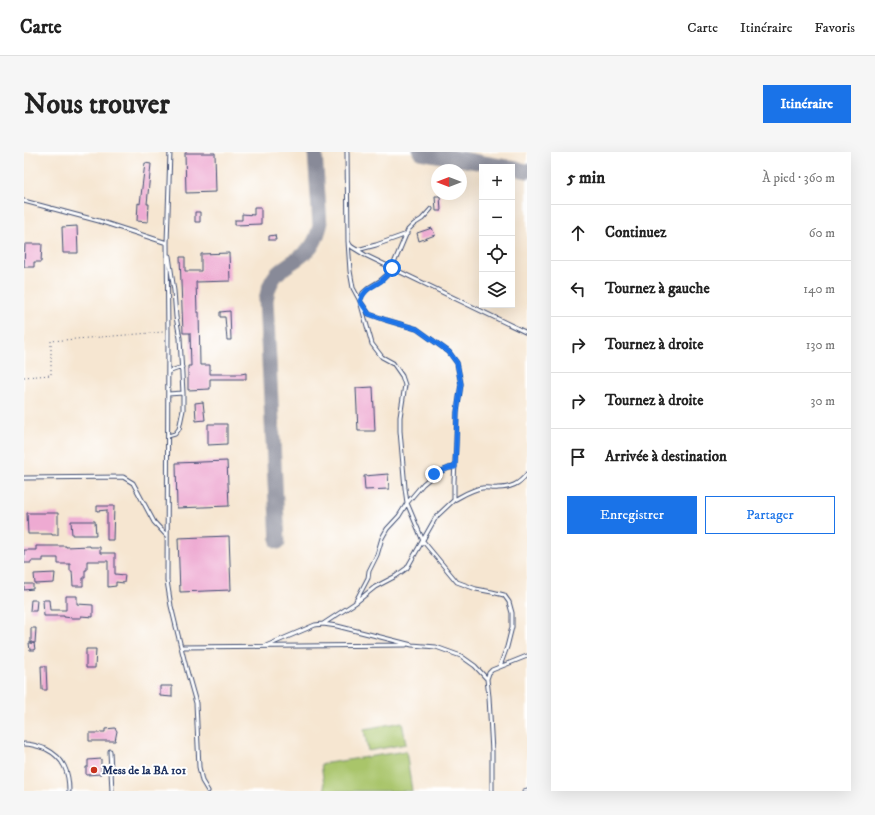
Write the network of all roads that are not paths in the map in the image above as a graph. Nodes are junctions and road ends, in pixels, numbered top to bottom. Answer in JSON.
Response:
{"nodes":[{"id":1,"x":170,"y":152,"type":"edge"},
{"id":2,"x":347,"y":152,"type":"edge"},
{"id":3,"x":24,"y":201,"type":"edge"},
{"id":4,"x":431,"y":209,"type":"dead end"},
{"id":5,"x":406,"y":234,"type":"junction"},
{"id":6,"x":348,"y":241,"type":"junction"},
{"id":7,"x":167,"y":243,"type":"junction"},
{"id":8,"x":357,"y":250,"type":"junction"},
{"id":9,"x":392,"y":268,"type":"junction"},
{"id":10,"x":360,"y":301,"type":"junction"},
{"id":11,"x":527,"y":333,"type":"edge"},
{"id":12,"x":182,"y":367,"type":"junction"},
{"id":13,"x":168,"y":372,"type":"junction"},
{"id":14,"x":183,"y":393,"type":"junction"},
{"id":15,"x":168,"y":394,"type":"junction"},
{"id":16,"x":168,"y":436,"type":"junction"},
{"id":17,"x":455,"y":467,"type":"junction"},
{"id":18,"x":527,"y":474,"type":"edge"},
{"id":19,"x":24,"y":478,"type":"edge"},
{"id":20,"x":454,"y":500,"type":"junction"},
{"id":21,"x":407,"y":503,"type":"junction"},
{"id":22,"x":167,"y":536,"type":"junction"},
{"id":23,"x":423,"y":541,"type":"junction"},
{"id":24,"x":356,"y":603,"type":"junction"},
{"id":25,"x":323,"y":624,"type":"junction"},
{"id":26,"x":412,"y":645,"type":"junction"},
{"id":27,"x":266,"y":646,"type":"junction"},
{"id":28,"x":181,"y":647,"type":"junction"},
{"id":29,"x":527,"y":656,"type":"edge"},
{"id":30,"x":500,"y":666,"type":"junction"},
{"id":31,"x":487,"y":679,"type":"junction"},
{"id":32,"x":24,"y":744,"type":"edge"},
{"id":33,"x":110,"y":751,"type":"dead end"},
{"id":34,"x":527,"y":790,"type":"edge"},
{"id":35,"x":69,"y":791,"type":"edge"},
{"id":36,"x":112,"y":791,"type":"edge"},
{"id":37,"x":208,"y":791,"type":"edge"},
{"id":38,"x":492,"y":791,"type":"edge"},
{"id":39,"x":524,"y":791,"type":"edge"}],
"edges":[{"from":1,"to":7,"type":"lane"},
{"from":2,"to":6,"type":"lane"},
{"from":3,"to":7,"type":"lane"},
{"from":4,"to":5,"type":"lane"},
{"from":5,"to":8,"type":"lane"},
{"from":5,"to":9,"type":"lane"},
{"from":6,"to":8,"type":"lane"},
{"from":6,"to":10,"type":"lane"},
{"from":7,"to":12,"type":"lane"},
{"from":7,"to":13,"type":"lane"},
{"from":8,"to":9,"type":"lane"},
{"from":9,"to":10,"type":"lane"},
{"from":9,"to":11,"type":"lane"},
{"from":10,"to":17,"type":"lane"},
{"from":10,"to":21,"type":"lane"},
{"from":12,"to":13,"type":"lane"},
{"from":12,"to":14,"type":"lane"},
{"from":13,"to":15,"type":"lane"},
{"from":14,"to":15,"type":"lane"},
{"from":14,"to":16,"type":"lane"},
{"from":15,"to":16,"type":"lane"},
{"from":16,"to":22,"type":"lane"},
{"from":17,"to":20,"type":"lane"},
{"from":17,"to":21,"type":"lane"},
{"from":18,"to":20,"type":"lane"},
{"from":19,"to":22,"type":"lane"},
{"from":20,"to":23,"type":"lane"},
{"from":21,"to":23,"type":"lane"},
{"from":21,"to":24,"type":"lane"},
{"from":22,"to":28,"type":"lane"},
{"from":23,"to":24,"type":"lane"},
{"from":23,"to":30,"type":"lane"},
{"from":24,"to":25,"type":"lane"},
{"from":25,"to":26,"type":"lane"},
{"from":25,"to":27,"type":"lane"},
{"from":26,"to":27,"type":"lane"},
{"from":26,"to":31,"type":"lane"},
{"from":27,"to":28,"type":"lane"},
{"from":28,"to":37,"type":"lane"},
{"from":29,"to":30,"type":"lane"},
{"from":30,"to":31,"type":"lane"},
{"from":31,"to":38,"type":"lane"},
{"from":32,"to":35,"type":"lane"},
{"from":33,"to":36,"type":"lane"},
{"from":34,"to":39,"type":"lane"}]}
